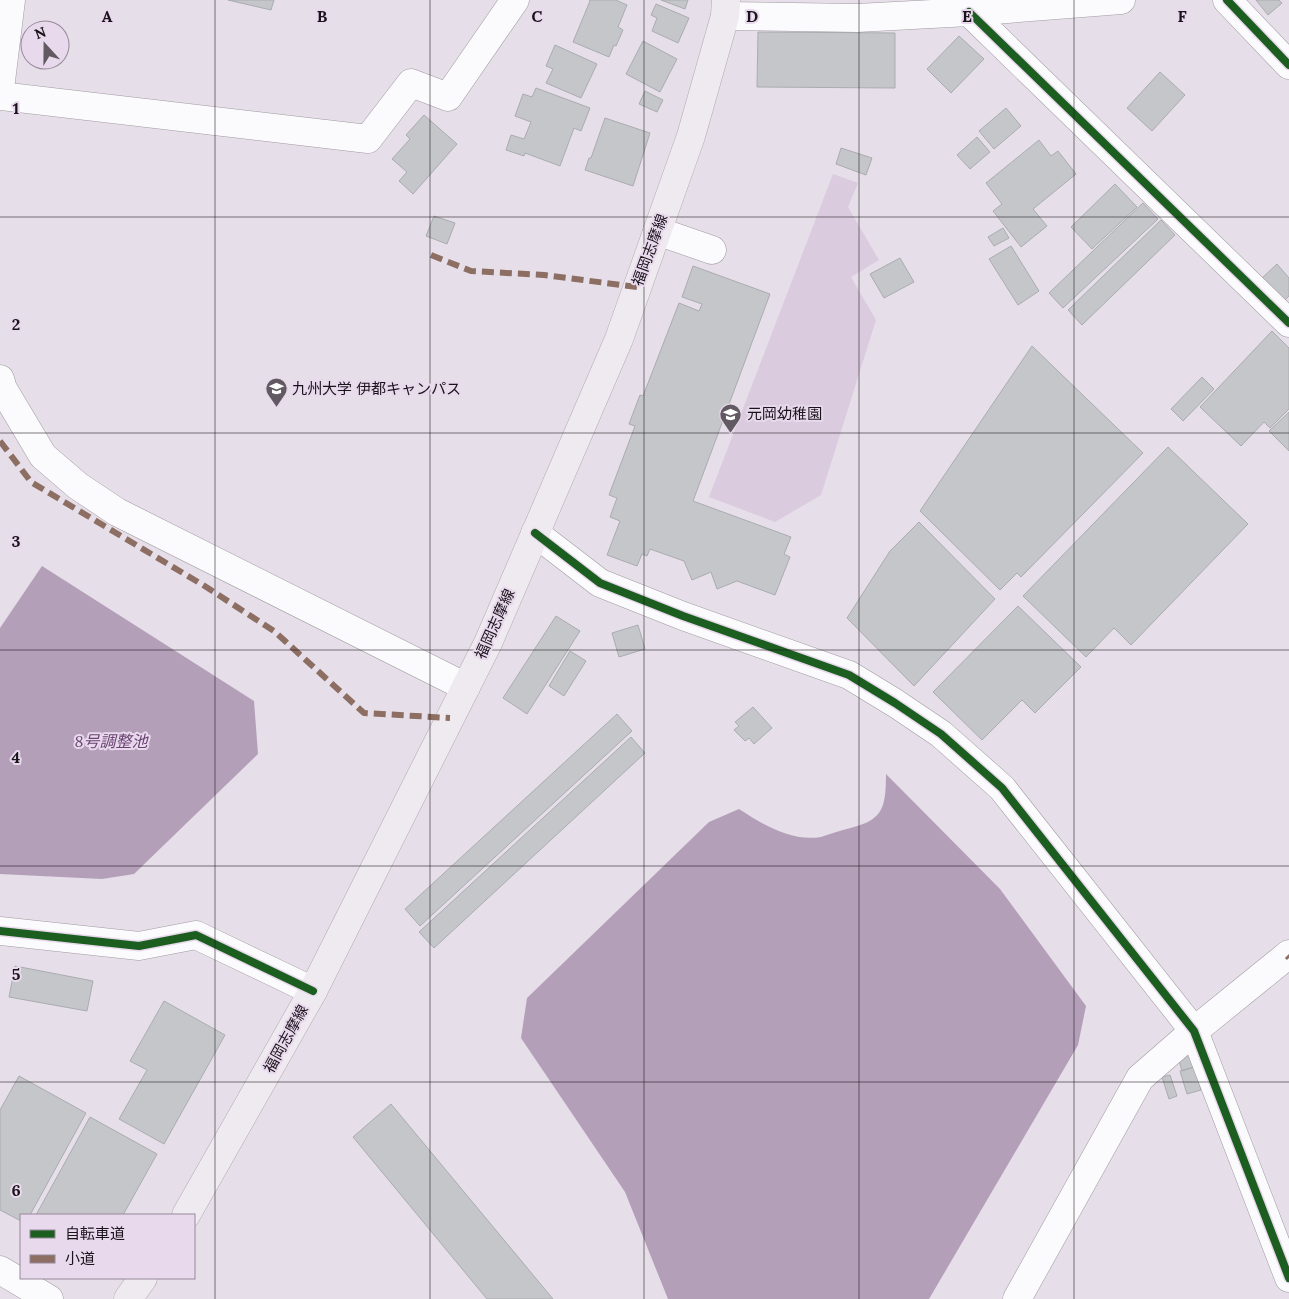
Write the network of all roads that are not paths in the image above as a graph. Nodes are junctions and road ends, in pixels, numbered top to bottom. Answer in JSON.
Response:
{"nodes":[{"id":1,"x":11,"y":0,"type":"edge"},
{"id":2,"x":515,"y":0,"type":"edge"},
{"id":3,"x":1121,"y":0,"type":"edge"},
{"id":4,"x":1226,"y":0,"type":"edge"},
{"id":5,"x":1026,"y":4,"type":"edge"},
{"id":6,"x":726,"y":8,"type":"edge"},
{"id":7,"x":969,"y":12,"type":"junction"},
{"id":8,"x":1289,"y":65,"type":"edge"},
{"id":9,"x":0,"y":89,"type":"edge"},
{"id":10,"x":0,"y":96,"type":"edge"},
{"id":11,"x":657,"y":231,"type":"junction"},
{"id":12,"x":712,"y":250,"type":"dead end"},
{"id":13,"x":1289,"y":323,"type":"edge"},
{"id":14,"x":0,"y":379,"type":"edge"},
{"id":15,"x":535,"y":533,"type":"junction"},
{"id":16,"x":466,"y":687,"type":"junction"},
{"id":17,"x":0,"y":931,"type":"edge"},
{"id":18,"x":1289,"y":954,"type":"edge"},
{"id":19,"x":313,"y":991,"type":"junction"},
{"id":20,"x":1194,"y":1031,"type":"junction"},
{"id":21,"x":187,"y":1214,"type":"edge"},
{"id":22,"x":0,"y":1270,"type":"edge"},
{"id":23,"x":1289,"y":1278,"type":"edge"},
{"id":24,"x":142,"y":1279,"type":"edge"},
{"id":25,"x":49,"y":1299,"type":"edge"},
{"id":26,"x":128,"y":1299,"type":"edge"},
{"id":27,"x":1017,"y":1299,"type":"edge"}],
"edges":[{"from":1,"to":9,"type":"street"},
{"from":2,"to":10,"type":"street"},
{"from":3,"to":5,"type":"street"},
{"from":4,"to":8,"type":"street"},
{"from":5,"to":7,"type":"street"},
{"from":6,"to":7,"type":"street"},
{"from":6,"to":11,"type":"main road","name":"福岡志摩線"},
{"from":7,"to":13,"type":"street"},
{"from":11,"to":12,"type":"street"},
{"from":11,"to":15,"type":"main road","name":"福岡志摩線"},
{"from":14,"to":16,"type":"street"},
{"from":15,"to":16,"type":"main road","name":"福岡志摩線"},
{"from":15,"to":20,"type":"street"},
{"from":16,"to":19,"type":"main road","name":"福岡志摩線"},
{"from":17,"to":19,"type":"street"},
{"from":18,"to":20,"type":"street"},
{"from":19,"to":21,"type":"main road","name":"福岡志摩線"},
{"from":20,"to":23,"type":"street"},
{"from":20,"to":27,"type":"street"},
{"from":22,"to":25,"type":"street"},
{"from":24,"to":26,"type":"main road"}]}
